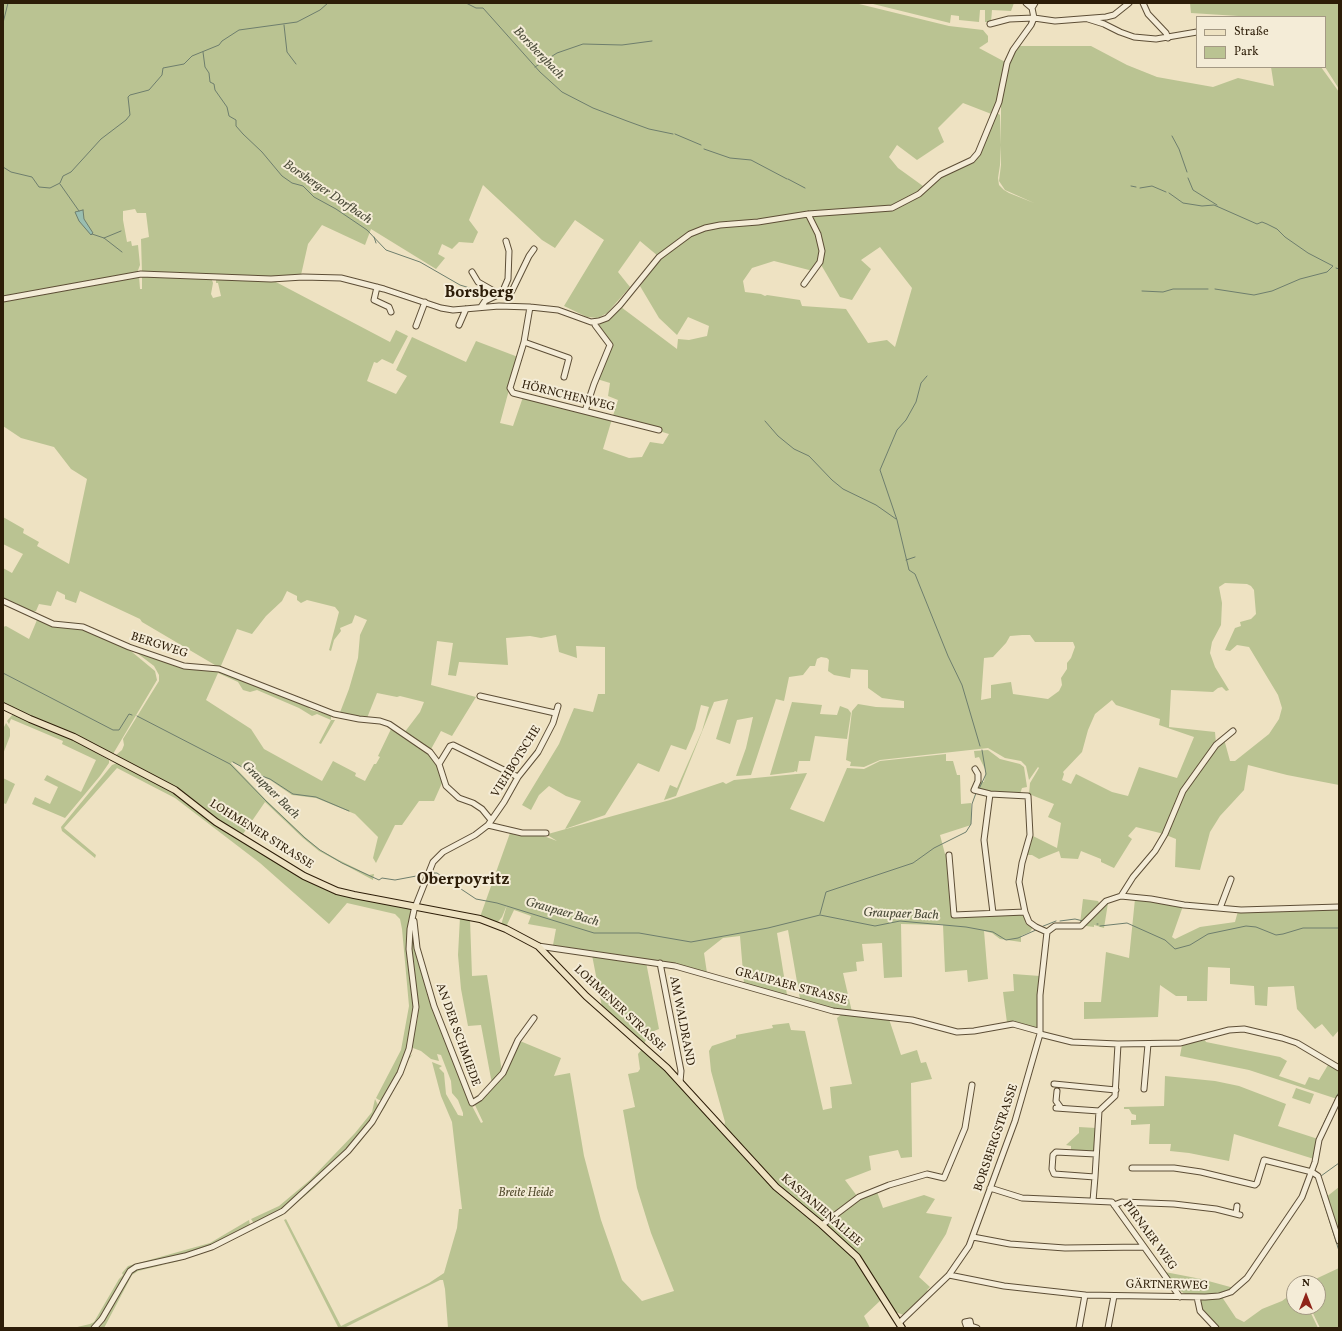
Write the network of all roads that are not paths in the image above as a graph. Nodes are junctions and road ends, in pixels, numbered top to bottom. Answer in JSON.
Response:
{"nodes":[{"id":1,"x":1026,"y":3,"type":"edge"},
{"id":2,"x":1129,"y":3,"type":"edge"},
{"id":3,"x":1143,"y":3,"type":"edge"},
{"id":4,"x":1034,"y":6,"type":"edge"},
{"id":5,"x":1034,"y":18,"type":"junction"},
{"id":6,"x":1085,"y":18,"type":"junction"},
{"id":7,"x":990,"y":24,"type":"dead end"},
{"id":8,"x":1196,"y":32,"type":"edge"},
{"id":9,"x":1168,"y":38,"type":"junction"},
{"id":10,"x":808,"y":214,"type":"junction"},
{"id":11,"x":506,"y":241,"type":"dead end"},
{"id":12,"x":534,"y":249,"type":"dead end"},
{"id":13,"x":472,"y":272,"type":"dead end"},
{"id":14,"x":804,"y":284,"type":"dead end"},
{"id":15,"x":377,"y":287,"type":"junction"},
{"id":16,"x":504,"y":290,"type":"junction"},
{"id":17,"x":499,"y":294,"type":"junction"},
{"id":18,"x":3,"y":299,"type":"edge"},
{"id":19,"x":425,"y":302,"type":"junction"},
{"id":20,"x":499,"y":306,"type":"junction"},
{"id":21,"x":530,"y":306,"type":"junction"},
{"id":22,"x":481,"y":307,"type":"junction"},
{"id":23,"x":466,"y":309,"type":"junction"},
{"id":24,"x":391,"y":312,"type":"dead end"},
{"id":25,"x":595,"y":322,"type":"junction"},
{"id":26,"x":462,"y":323,"type":"dead end"},
{"id":27,"x":416,"y":326,"type":"dead end"},
{"id":28,"x":524,"y":342,"type":"junction"},
{"id":29,"x":564,"y":378,"type":"dead end"},
{"id":30,"x":585,"y":411,"type":"junction"},
{"id":31,"x":659,"y":430,"type":"dead end"},
{"id":32,"x":3,"y":602,"type":"edge"},
{"id":33,"x":480,"y":696,"type":"dead end"},
{"id":34,"x":3,"y":706,"type":"edge"},
{"id":35,"x":558,"y":706,"type":"dead end"},
{"id":36,"x":556,"y":713,"type":"junction"},
{"id":37,"x":1233,"y":731,"type":"dead end"},
{"id":38,"x":439,"y":764,"type":"junction"},
{"id":39,"x":976,"y":769,"type":"dead end"},
{"id":40,"x":518,"y":777,"type":"junction"},
{"id":41,"x":990,"y":794,"type":"junction"},
{"id":42,"x":489,"y":822,"type":"junction"},
{"id":43,"x":546,"y":833,"type":"dead end"},
{"id":44,"x":949,"y":855,"type":"dead end"},
{"id":45,"x":1231,"y":879,"type":"dead end"},
{"id":46,"x":1121,"y":896,"type":"junction"},
{"id":47,"x":416,"y":906,"type":"junction"},
{"id":48,"x":1339,"y":907,"type":"edge"},
{"id":49,"x":1220,"y":908,"type":"junction"},
{"id":50,"x":1025,"y":912,"type":"junction"},
{"id":51,"x":993,"y":913,"type":"junction"},
{"id":52,"x":413,"y":916,"type":"junction"},
{"id":53,"x":1047,"y":932,"type":"junction"},
{"id":54,"x":538,"y":946,"type":"junction"},
{"id":55,"x":660,"y":963,"type":"junction"},
{"id":56,"x":534,"y":1018,"type":"dead end"},
{"id":57,"x":1039,"y":1032,"type":"junction"},
{"id":58,"x":1118,"y":1044,"type":"junction"},
{"id":59,"x":1148,"y":1044,"type":"junction"},
{"id":60,"x":1339,"y":1068,"type":"edge"},
{"id":61,"x":680,"y":1082,"type":"junction"},
{"id":62,"x":1054,"y":1084,"type":"dead end"},
{"id":63,"x":972,"y":1085,"type":"dead end"},
{"id":64,"x":1144,"y":1089,"type":"dead end"},
{"id":65,"x":1116,"y":1090,"type":"junction"},
{"id":66,"x":1057,"y":1091,"type":"dead end"},
{"id":67,"x":1339,"y":1098,"type":"edge"},
{"id":68,"x":1099,"y":1111,"type":"junction"},
{"id":69,"x":730,"y":1137,"type":"joint"},
{"id":70,"x":1096,"y":1154,"type":"junction"},
{"id":71,"x":1132,"y":1168,"type":"dead end"},
{"id":72,"x":1312,"y":1172,"type":"junction"},
{"id":73,"x":1095,"y":1177,"type":"junction"},
{"id":74,"x":990,"y":1188,"type":"junction"},
{"id":75,"x":1093,"y":1201,"type":"junction"},
{"id":76,"x":1114,"y":1205,"type":"junction"},
{"id":77,"x":1238,"y":1206,"type":"dead end"},
{"id":78,"x":822,"y":1225,"type":"junction"},
{"id":79,"x":973,"y":1237,"type":"junction"},
{"id":80,"x":1339,"y":1242,"type":"edge"},
{"id":81,"x":1143,"y":1247,"type":"junction"},
{"id":82,"x":949,"y":1275,"type":"junction"},
{"id":83,"x":1085,"y":1295,"type":"junction"},
{"id":84,"x":1114,"y":1296,"type":"junction"},
{"id":85,"x":1180,"y":1297,"type":"junction"},
{"id":86,"x":1198,"y":1297,"type":"junction"},
{"id":87,"x":901,"y":1325,"type":"edge"},
{"id":88,"x":971,"y":1326,"type":"dead end"},
{"id":89,"x":94,"y":1328,"type":"edge"},
{"id":90,"x":977,"y":1328,"type":"edge"},
{"id":91,"x":1079,"y":1328,"type":"edge"},
{"id":92,"x":1110,"y":1328,"type":"edge"},
{"id":93,"x":1216,"y":1328,"type":"edge"}],
"edges":[{"from":1,"to":4,"type":"street"},
{"from":2,"to":6,"type":"street"},
{"from":3,"to":9,"type":"street"},
{"from":4,"to":5,"type":"street"},
{"from":5,"to":6,"type":"street"},
{"from":5,"to":7,"type":"street"},
{"from":5,"to":10,"type":"street"},
{"from":6,"to":9,"type":"street"},
{"from":8,"to":9,"type":"street"},
{"from":10,"to":14,"type":"street"},
{"from":10,"to":25,"type":"street"},
{"from":11,"to":16,"type":"street"},
{"from":12,"to":16,"type":"street"},
{"from":13,"to":17,"type":"street"},
{"from":15,"to":18,"type":"street"},
{"from":15,"to":19,"type":"street"},
{"from":15,"to":24,"type":"street"},
{"from":16,"to":17,"type":"street"},
{"from":17,"to":20,"type":"street"},
{"from":17,"to":22,"type":"street"},
{"from":19,"to":23,"type":"street"},
{"from":19,"to":27,"type":"street"},
{"from":20,"to":21,"type":"street"},
{"from":20,"to":22,"type":"street"},
{"from":21,"to":25,"type":"street"},
{"from":21,"to":28,"type":"street","name":"HÖRNCHENWEG"},
{"from":22,"to":23,"type":"street"},
{"from":23,"to":26,"type":"street"},
{"from":25,"to":30,"type":"street"},
{"from":28,"to":29,"type":"street"},
{"from":28,"to":30,"type":"street","name":"HÖRNCHENWEG"},
{"from":30,"to":31,"type":"street","name":"HÖRNCHENWEG"},
{"from":32,"to":38,"type":"street","name":"BERGWEG"},
{"from":33,"to":36,"type":"street"},
{"from":34,"to":47,"type":"main road","name":"LOHMENER STRASSE"},
{"from":35,"to":36,"type":"street","name":"VIEHBOTSCHE"},
{"from":36,"to":40,"type":"street","name":"VIEHBOTSCHE"},
{"from":37,"to":46,"type":"street"},
{"from":38,"to":40,"type":"street"},
{"from":38,"to":42,"type":"street"},
{"from":39,"to":41,"type":"street"},
{"from":40,"to":42,"type":"street","name":"VIEHBOTSCHE"},
{"from":41,"to":50,"type":"street"},
{"from":41,"to":51,"type":"street"},
{"from":42,"to":43,"type":"street"},
{"from":42,"to":47,"type":"street","name":"VIEHBOTSCHE"},
{"from":44,"to":51,"type":"street"},
{"from":45,"to":49,"type":"street"},
{"from":46,"to":49,"type":"street"},
{"from":46,"to":53,"type":"street"},
{"from":47,"to":52,"type":"street","name":"VIEHBOTSCHE"},
{"from":47,"to":54,"type":"main road","name":"LOHMENER STRASSE"},
{"from":48,"to":49,"type":"street"},
{"from":50,"to":51,"type":"street"},
{"from":50,"to":53,"type":"street"},
{"from":52,"to":56,"type":"street","name":"AN DER SCHMIEDE"},
{"from":52,"to":89,"type":"street","name":"VIEHBOTSCHE"},
{"from":53,"to":57,"type":"street","name":"BORSBERGSTRASSE"},
{"from":54,"to":55,"type":"street","name":"GRAUPAER STRASSE"},
{"from":54,"to":61,"type":"main road","name":"LOHMENER STRASSE"},
{"from":55,"to":57,"type":"street","name":"GRAUPAER STRASSE"},
{"from":55,"to":61,"type":"street","name":"AM WALDRAND"},
{"from":57,"to":58,"type":"street","name":"GRAUPAER STRASSE"},
{"from":57,"to":74,"type":"street","name":"BORSBERGSTRASSE"},
{"from":58,"to":59,"type":"street","name":"GRAUPAER STRASSE"},
{"from":58,"to":65,"type":"street"},
{"from":59,"to":60,"type":"street","name":"GRAUPAER STRASSE"},
{"from":59,"to":64,"type":"street"},
{"from":61,"to":69,"type":"main road","name":"LOHMENER STRASSE"},
{"from":62,"to":65,"type":"street"},
{"from":63,"to":78,"type":"street"},
{"from":65,"to":68,"type":"street"},
{"from":66,"to":68,"type":"street"},
{"from":67,"to":72,"type":"street","name":"GÄRTNERWEG"},
{"from":68,"to":70,"type":"street"},
{"from":69,"to":78,"type":"main road","name":"KASTANIENALLEE"},
{"from":70,"to":73,"type":"street"},
{"from":70,"to":73,"type":"street"},
{"from":71,"to":72,"type":"street"},
{"from":72,"to":80,"type":"street"},
{"from":72,"to":86,"type":"street","name":"GÄRTNERWEG"},
{"from":73,"to":75,"type":"street"},
{"from":74,"to":75,"type":"street","name":"PIRNAER WEG"},
{"from":74,"to":79,"type":"street","name":"BORSBERGSTRASSE"},
{"from":75,"to":76,"type":"street","name":"PIRNAER WEG"},
{"from":76,"to":77,"type":"street"},
{"from":76,"to":81,"type":"street","name":"PIRNAER WEG"},
{"from":78,"to":87,"type":"main road","name":"KASTANIENALLEE"},
{"from":79,"to":81,"type":"street"},
{"from":79,"to":82,"type":"street","name":"BORSBERGSTRASSE"},
{"from":81,"to":85,"type":"street","name":"PIRNAER WEG"},
{"from":82,"to":83,"type":"street","name":"GÄRTNERWEG"},
{"from":82,"to":87,"type":"street","name":"BORSBERGSTRASSE"},
{"from":83,"to":84,"type":"street","name":"GÄRTNERWEG"},
{"from":83,"to":91,"type":"street"},
{"from":84,"to":85,"type":"street","name":"GÄRTNERWEG"},
{"from":84,"to":92,"type":"street"},
{"from":85,"to":86,"type":"street","name":"GÄRTNERWEG"},
{"from":86,"to":93,"type":"street"},
{"from":88,"to":90,"type":"street"}]}
